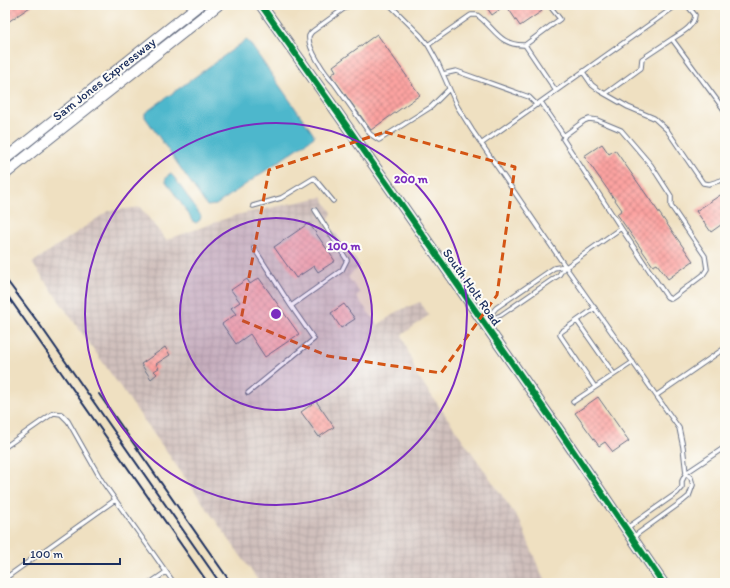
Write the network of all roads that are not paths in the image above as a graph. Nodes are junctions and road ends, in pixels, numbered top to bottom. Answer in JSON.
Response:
{"nodes":[{"id":1,"x":199,"y":5,"type":"edge"},
{"id":2,"x":218,"y":5,"type":"edge"},
{"id":3,"x":260,"y":5,"type":"edge"},
{"id":4,"x":348,"y":5,"type":"edge"},
{"id":5,"x":390,"y":5,"type":"edge"},
{"id":6,"x":550,"y":5,"type":"edge"},
{"id":7,"x":677,"y":5,"type":"edge"},
{"id":8,"x":687,"y":5,"type":"edge"},
{"id":9,"x":719,"y":5,"type":"edge"},
{"id":10,"x":725,"y":7,"type":"edge"},
{"id":11,"x":672,"y":39,"type":"junction"},
{"id":12,"x":428,"y":45,"type":"junction"},
{"id":13,"x":525,"y":45,"type":"junction"},
{"id":14,"x":583,"y":72,"type":"junction"},
{"id":15,"x":443,"y":74,"type":"junction"},
{"id":16,"x":449,"y":88,"type":"junction"},
{"id":17,"x":556,"y":91,"type":"junction"},
{"id":18,"x":605,"y":94,"type":"junction"},
{"id":19,"x":541,"y":102,"type":"junction"},
{"id":20,"x":537,"y":105,"type":"junction"},
{"id":21,"x":725,"y":111,"type":"edge"},
{"id":22,"x":564,"y":136,"type":"junction"},
{"id":23,"x":481,"y":144,"type":"junction"},
{"id":24,"x":5,"y":159,"type":"edge"},
{"id":25,"x":5,"y":174,"type":"edge"},
{"id":26,"x":725,"y":179,"type":"edge"},
{"id":27,"x":333,"y":201,"type":"dead end"},
{"id":28,"x":253,"y":206,"type":"dead end"},
{"id":29,"x":315,"y":210,"type":"dead end"},
{"id":30,"x":621,"y":228,"type":"junction"},
{"id":31,"x":254,"y":248,"type":"dead end"},
{"id":32,"x":565,"y":266,"type":"junction"},
{"id":33,"x":290,"y":306,"type":"junction"},
{"id":34,"x":595,"y":308,"type":"junction"},
{"id":35,"x":577,"y":321,"type":"junction"},
{"id":36,"x":484,"y":322,"type":"junction"},
{"id":37,"x":724,"y":350,"type":"edge"},
{"id":38,"x":633,"y":362,"type":"junction"},
{"id":39,"x":614,"y":374,"type":"junction"},
{"id":40,"x":595,"y":387,"type":"junction"},
{"id":41,"x":248,"y":393,"type":"dead end"},
{"id":42,"x":656,"y":395,"type":"junction"},
{"id":43,"x":573,"y":402,"type":"dead end"},
{"id":44,"x":5,"y":447,"type":"edge"},
{"id":45,"x":725,"y":447,"type":"edge"},
{"id":46,"x":686,"y":473,"type":"junction"},
{"id":47,"x":115,"y":500,"type":"junction"},
{"id":48,"x":629,"y":533,"type":"junction"},
{"id":49,"x":166,"y":572,"type":"junction"},
{"id":50,"x":6,"y":577,"type":"dead end"},
{"id":51,"x":150,"y":583,"type":"edge"},
{"id":52,"x":174,"y":583,"type":"edge"},
{"id":53,"x":664,"y":583,"type":"edge"}],
"edges":[{"from":1,"to":24,"type":"main road","name":"Sam Jones Expressway"},
{"from":2,"to":25,"type":"main road","name":"Sam Jones Expressway"},
{"from":3,"to":36,"type":"main road","name":"South Holt Road"},
{"from":4,"to":16,"type":"lane"},
{"from":5,"to":12,"type":"lane"},
{"from":6,"to":13,"type":"lane"},
{"from":7,"to":14,"type":"lane"},
{"from":8,"to":11,"type":"lane"},
{"from":9,"to":10,"type":"lane"},
{"from":11,"to":18,"type":"lane"},
{"from":11,"to":21,"type":"lane"},
{"from":12,"to":13,"type":"lane"},
{"from":12,"to":15,"type":"lane"},
{"from":13,"to":17,"type":"lane"},
{"from":14,"to":17,"type":"lane"},
{"from":14,"to":18,"type":"lane"},
{"from":15,"to":16,"type":"lane"},
{"from":15,"to":20,"type":"lane"},
{"from":16,"to":23,"type":"lane"},
{"from":17,"to":19,"type":"lane"},
{"from":18,"to":26,"type":"lane"},
{"from":19,"to":20,"type":"lane"},
{"from":19,"to":22,"type":"lane"},
{"from":20,"to":23,"type":"lane"},
{"from":22,"to":30,"type":"lane"},
{"from":22,"to":30,"type":"lane"},
{"from":23,"to":32,"type":"lane"},
{"from":27,"to":28,"type":"lane"},
{"from":29,"to":33,"type":"lane"},
{"from":30,"to":32,"type":"lane"},
{"from":31,"to":33,"type":"lane"},
{"from":32,"to":34,"type":"lane"},
{"from":32,"to":36,"type":"lane"},
{"from":32,"to":36,"type":"lane"},
{"from":33,"to":41,"type":"lane"},
{"from":34,"to":35,"type":"lane"},
{"from":34,"to":38,"type":"lane"},
{"from":35,"to":39,"type":"lane"},
{"from":35,"to":40,"type":"lane"},
{"from":36,"to":48,"type":"main road","name":"South Holt Road"},
{"from":37,"to":42,"type":"lane"},
{"from":38,"to":39,"type":"lane"},
{"from":38,"to":42,"type":"lane"},
{"from":39,"to":40,"type":"lane"},
{"from":40,"to":43,"type":"lane"},
{"from":42,"to":46,"type":"lane"},
{"from":44,"to":47,"type":"lane"},
{"from":45,"to":46,"type":"lane"},
{"from":46,"to":48,"type":"lane"},
{"from":46,"to":48,"type":"lane"},
{"from":47,"to":49,"type":"lane"},
{"from":47,"to":50,"type":"lane"},
{"from":48,"to":53,"type":"main road","name":"South Holt Road"},
{"from":49,"to":51,"type":"lane"},
{"from":49,"to":52,"type":"lane"}]}
